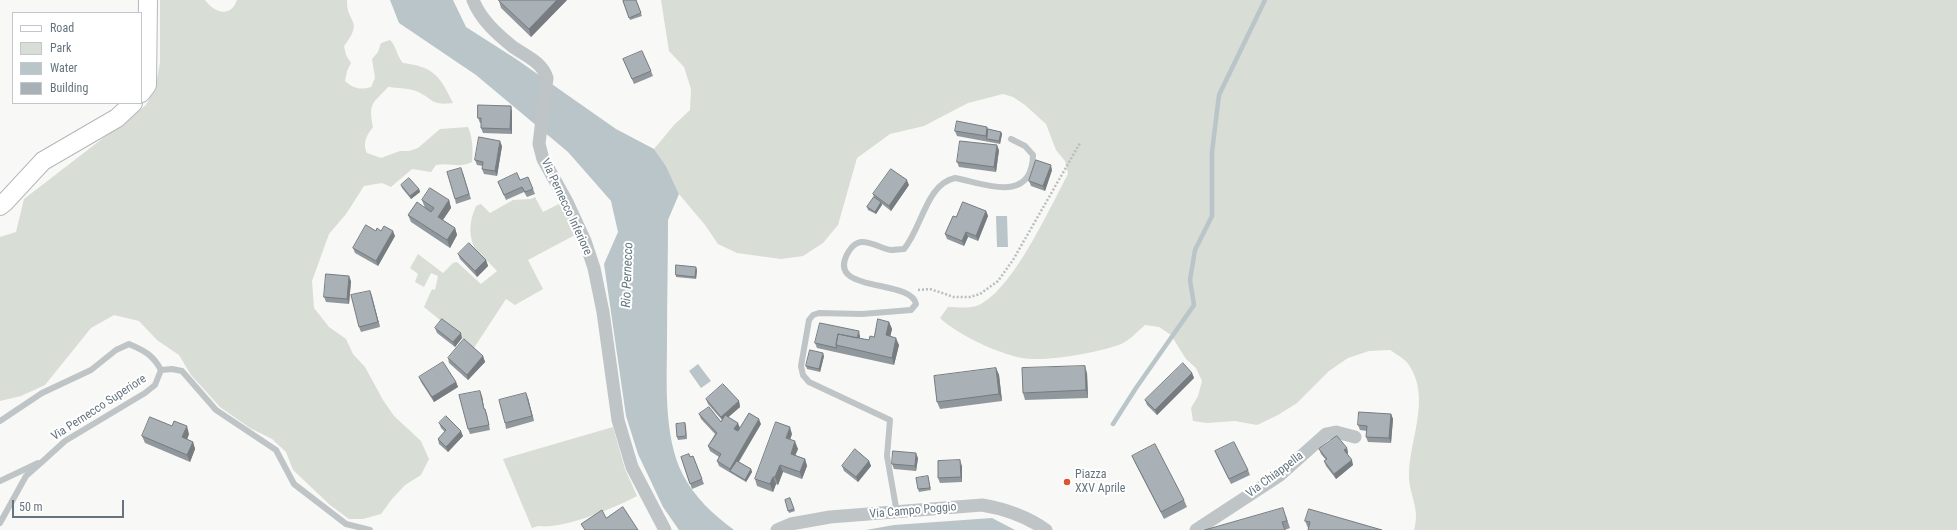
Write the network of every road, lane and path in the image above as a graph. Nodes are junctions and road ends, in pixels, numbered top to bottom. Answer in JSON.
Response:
{"nodes":[{"id":1,"x":148,"y":0,"type":"edge"},
{"id":2,"x":473,"y":0,"type":"edge"},
{"id":3,"x":142,"y":91,"type":"edge"},
{"id":4,"x":132,"y":104,"type":"edge"},
{"id":5,"x":1011,"y":139,"type":"dead end"},
{"id":6,"x":1080,"y":143,"type":"dead end"},
{"id":7,"x":0,"y":206,"type":"edge"},
{"id":8,"x":908,"y":293,"type":"junction"},
{"id":9,"x":161,"y":370,"type":"junction"},
{"id":10,"x":0,"y":421,"type":"edge"},
{"id":11,"x":1355,"y":437,"type":"dead end"},
{"id":12,"x":43,"y":461,"type":"junction"},
{"id":13,"x":0,"y":481,"type":"edge"},
{"id":14,"x":897,"y":513,"type":"junction"},
{"id":15,"x":0,"y":523,"type":"edge"},
{"id":16,"x":370,"y":530,"type":"edge"},
{"id":17,"x":665,"y":530,"type":"edge"},
{"id":18,"x":777,"y":530,"type":"edge"},
{"id":19,"x":1046,"y":530,"type":"edge"},
{"id":20,"x":1196,"y":530,"type":"edge"}],
"edges":[{"from":1,"to":3,"type":"main road"},
{"from":2,"to":17,"type":"street","name":"Via Pernecco Inferiore"},
{"from":4,"to":7,"type":"main road"},
{"from":5,"to":8,"type":"lane"},
{"from":6,"to":8,"type":"path"},
{"from":8,"to":14,"type":"lane"},
{"from":9,"to":10,"type":"lane","name":"Via Pernecco Superiore"},
{"from":9,"to":12,"type":"lane","name":"Via Pernecco Superiore"},
{"from":9,"to":16,"type":"lane","name":"Via Pernecco Superiore"},
{"from":11,"to":20,"type":"street","name":"Via Chiappella"},
{"from":12,"to":13,"type":"lane","name":"Via Pernecco Superiore"},
{"from":12,"to":15,"type":"lane","name":"Via Pernecco Superiore"},
{"from":14,"to":18,"type":"street","name":"Via Campo Poggio"},
{"from":14,"to":19,"type":"street","name":"Via Campo Poggio"}]}
